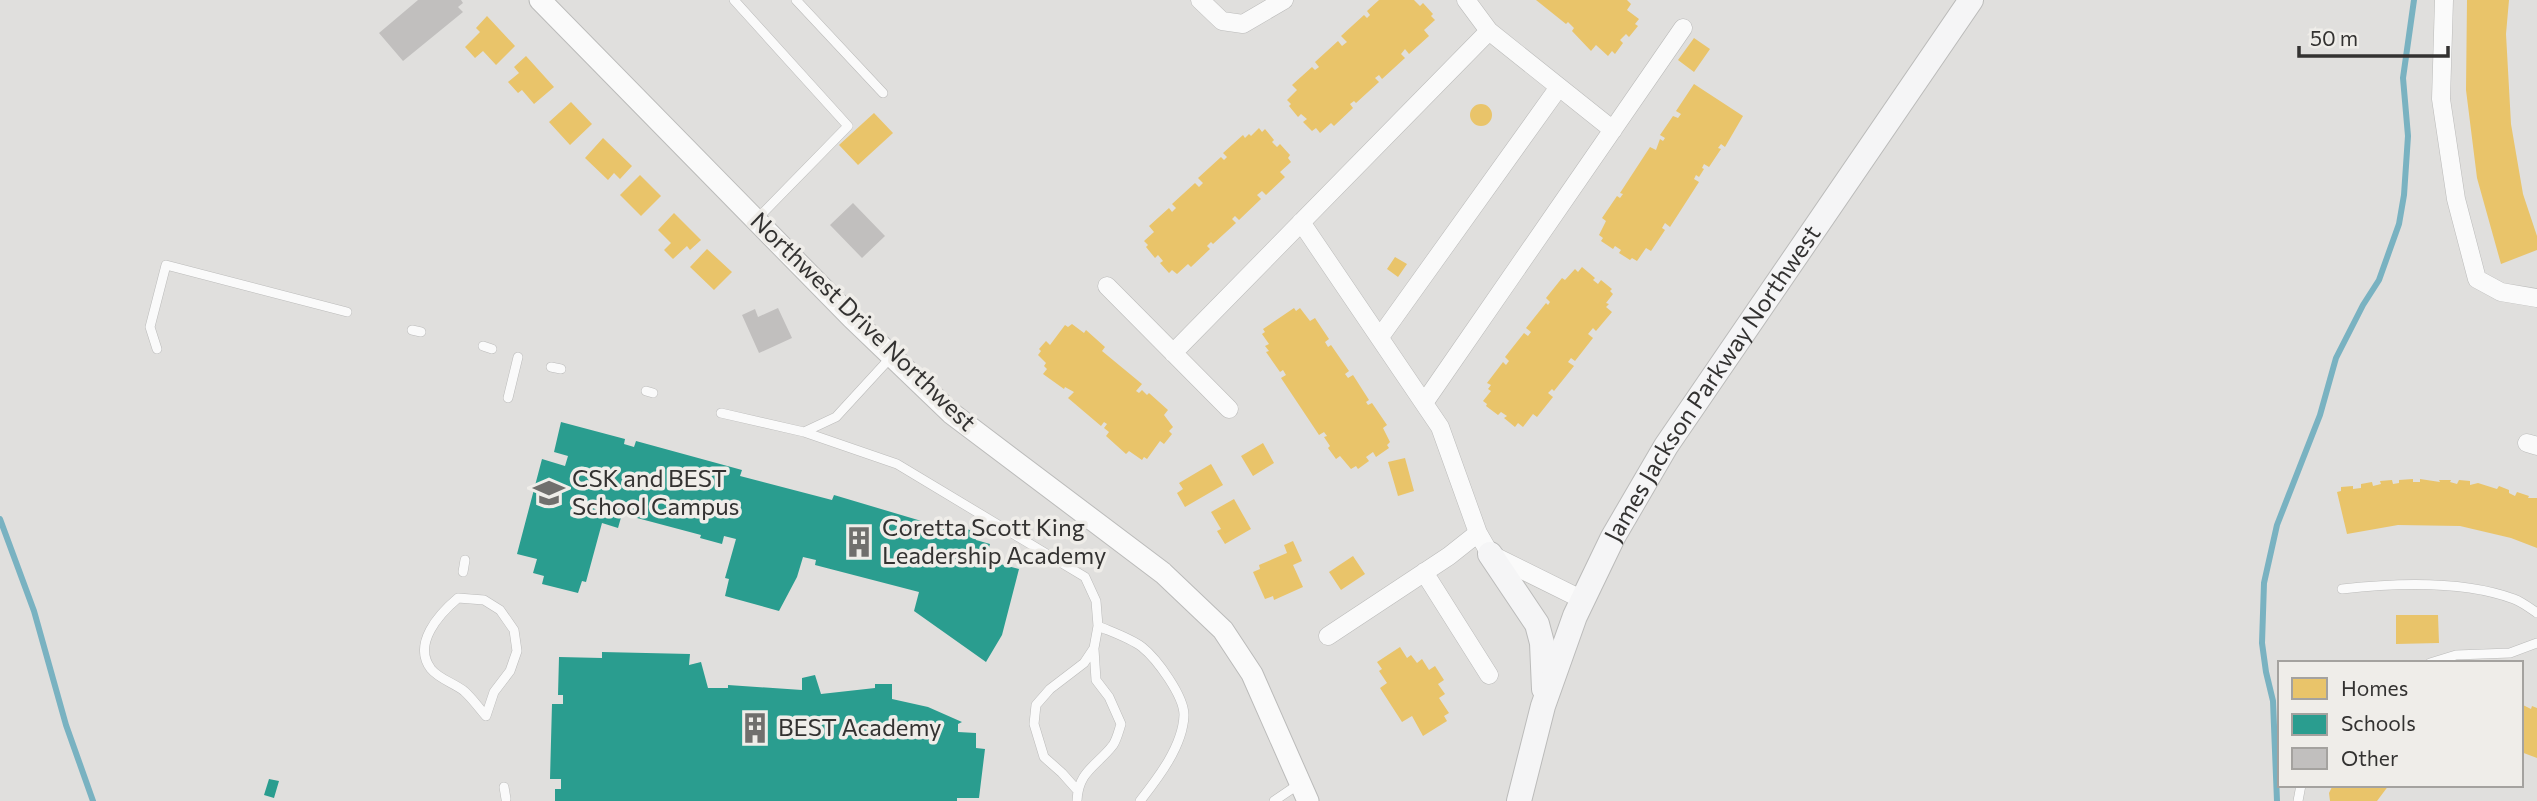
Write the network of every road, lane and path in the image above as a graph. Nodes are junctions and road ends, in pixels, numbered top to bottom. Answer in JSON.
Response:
{"nodes":[{"id":1,"x":540,"y":0,"type":"edge"},
{"id":2,"x":734,"y":0,"type":"edge"},
{"id":3,"x":796,"y":0,"type":"edge"},
{"id":4,"x":1199,"y":0,"type":"edge"},
{"id":5,"x":1284,"y":0,"type":"edge"},
{"id":6,"x":1466,"y":0,"type":"edge"},
{"id":7,"x":1971,"y":0,"type":"edge"},
{"id":8,"x":2444,"y":0,"type":"edge"},
{"id":9,"x":1683,"y":28,"type":"dead end"},
{"id":10,"x":1489,"y":31,"type":"junction"},
{"id":11,"x":1559,"y":87,"type":"junction"},
{"id":12,"x":883,"y":93,"type":"dead end"},
{"id":13,"x":1613,"y":130,"type":"junction"},
{"id":14,"x":756,"y":220,"type":"junction"},
{"id":15,"x":1301,"y":222,"type":"junction"},
{"id":16,"x":1107,"y":286,"type":"dead end"},
{"id":17,"x":2537,"y":298,"type":"edge"},
{"id":18,"x":346,"y":312,"type":"dead end"},
{"id":19,"x":1380,"y":337,"type":"junction"},
{"id":20,"x":157,"y":349,"type":"dead end"},
{"id":21,"x":1173,"y":353,"type":"junction"},
{"id":22,"x":892,"y":356,"type":"junction"},
{"id":23,"x":518,"y":357,"type":"dead end"},
{"id":24,"x":508,"y":398,"type":"dead end"},
{"id":25,"x":1424,"y":403,"type":"junction"},
{"id":26,"x":1229,"y":409,"type":"dead end"},
{"id":27,"x":721,"y":412,"type":"dead end"},
{"id":28,"x":804,"y":432,"type":"junction"},
{"id":29,"x":1484,"y":544,"type":"junction"},
{"id":30,"x":465,"y":560,"type":"dead end"},
{"id":31,"x":463,"y":572,"type":"dead end"},
{"id":32,"x":1424,"y":572,"type":"junction"},
{"id":33,"x":2342,"y":589,"type":"dead end"},
{"id":34,"x":458,"y":598,"type":"joint"},
{"id":35,"x":1583,"y":600,"type":"junction"},
{"id":36,"x":2537,"y":613,"type":"edge"},
{"id":37,"x":1098,"y":626,"type":"junction"},
{"id":38,"x":1328,"y":636,"type":"dead end"},
{"id":39,"x":2537,"y":643,"type":"edge"},
{"id":40,"x":1094,"y":648,"type":"junction"},
{"id":41,"x":2436,"y":661,"type":"edge"},
{"id":42,"x":1489,"y":675,"type":"dead end"},
{"id":43,"x":1543,"y":706,"type":"junction"},
{"id":44,"x":504,"y":787,"type":"dead end"},
{"id":45,"x":1304,"y":792,"type":"edge"},
{"id":46,"x":1077,"y":796,"type":"edge"},
{"id":47,"x":506,"y":799,"type":"dead end"},
{"id":48,"x":1140,"y":801,"type":"edge"},
{"id":49,"x":1275,"y":801,"type":"edge"},
{"id":50,"x":1519,"y":801,"type":"edge"}],
"edges":[{"from":1,"to":14,"type":"street","name":"Northwest Drive Northwest"},
{"from":2,"to":14,"type":"lane"},
{"from":3,"to":12,"type":"lane"},
{"from":4,"to":5,"type":"street"},
{"from":6,"to":10,"type":"street"},
{"from":7,"to":35,"type":"main road","name":"James Jackson Parkway Northwest"},
{"from":8,"to":17,"type":"street"},
{"from":9,"to":13,"type":"street"},
{"from":10,"to":11,"type":"street"},
{"from":10,"to":15,"type":"street"},
{"from":11,"to":13,"type":"street"},
{"from":11,"to":19,"type":"street"},
{"from":13,"to":25,"type":"street"},
{"from":14,"to":22,"type":"street","name":"Northwest Drive Northwest"},
{"from":15,"to":19,"type":"street"},
{"from":15,"to":21,"type":"street"},
{"from":16,"to":21,"type":"street"},
{"from":18,"to":20,"type":"lane"},
{"from":19,"to":25,"type":"street"},
{"from":21,"to":26,"type":"street"},
{"from":22,"to":28,"type":"lane"},
{"from":22,"to":45,"type":"street","name":"Northwest Drive Northwest"},
{"from":23,"to":24,"type":"lane"},
{"from":25,"to":29,"type":"street"},
{"from":27,"to":28,"type":"lane"},
{"from":28,"to":37,"type":"lane"},
{"from":29,"to":32,"type":"street"},
{"from":29,"to":35,"type":"street"},
{"from":29,"to":43,"type":"main road"},
{"from":30,"to":31,"type":"lane"},
{"from":32,"to":38,"type":"street"},
{"from":32,"to":42,"type":"street"},
{"from":33,"to":36,"type":"lane"},
{"from":34,"to":34,"type":"lane"},
{"from":35,"to":43,"type":"main road","name":"James Jackson Parkway Northwest"},
{"from":37,"to":40,"type":"lane"},
{"from":37,"to":48,"type":"lane"},
{"from":39,"to":41,"type":"lane"},
{"from":40,"to":46,"type":"lane"},
{"from":40,"to":46,"type":"lane"},
{"from":43,"to":50,"type":"main road","name":"James Jackson Parkway Northwest"},
{"from":44,"to":47,"type":"lane"},
{"from":45,"to":49,"type":"lane"}]}
